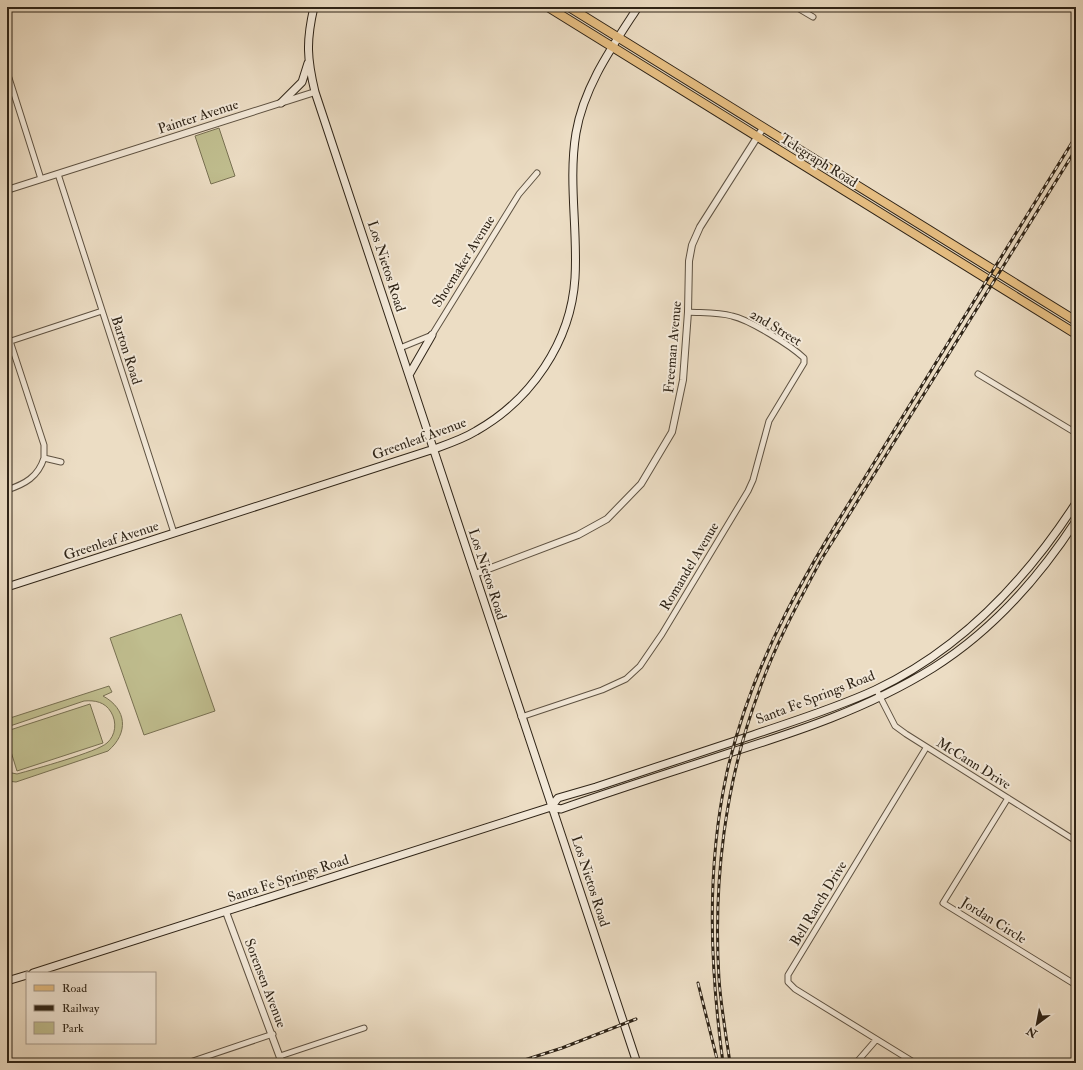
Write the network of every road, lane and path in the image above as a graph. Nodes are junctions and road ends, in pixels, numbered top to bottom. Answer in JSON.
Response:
{"nodes":[{"id":1,"x":314,"y":7,"type":"edge"},
{"id":2,"x":548,"y":7,"type":"edge"},
{"id":3,"x":569,"y":7,"type":"edge"},
{"id":4,"x":638,"y":7,"type":"edge"},
{"id":5,"x":796,"y":7,"type":"edge"},
{"id":6,"x":812,"y":17,"type":"dead end"},
{"id":7,"x":618,"y":37,"type":"junction"},
{"id":8,"x":613,"y":47,"type":"junction"},
{"id":9,"x":308,"y":61,"type":"junction"},
{"id":10,"x":7,"y":76,"type":"edge"},
{"id":11,"x":315,"y":92,"type":"junction"},
{"id":12,"x":281,"y":103,"type":"junction"},
{"id":13,"x":763,"y":128,"type":"junction"},
{"id":14,"x":757,"y":137,"type":"junction"},
{"id":15,"x":537,"y":173,"type":"dead end"},
{"id":16,"x":58,"y":174,"type":"junction"},
{"id":17,"x":41,"y":180,"type":"junction"},
{"id":18,"x":7,"y":190,"type":"edge"},
{"id":19,"x":102,"y":311,"type":"junction"},
{"id":20,"x":688,"y":312,"type":"junction"},
{"id":21,"x":1076,"y":321,"type":"edge"},
{"id":22,"x":1076,"y":334,"type":"edge"},
{"id":23,"x":432,"y":335,"type":"junction"},
{"id":24,"x":9,"y":342,"type":"edge"},
{"id":25,"x":400,"y":348,"type":"junction"},
{"id":26,"x":804,"y":358,"type":"joint"},
{"id":27,"x":978,"y":374,"type":"dead end"},
{"id":28,"x":409,"y":375,"type":"junction"},
{"id":29,"x":1076,"y":433,"type":"edge"},
{"id":30,"x":434,"y":449,"type":"junction"},
{"id":31,"x":44,"y":458,"type":"junction"},
{"id":32,"x":61,"y":462,"type":"dead end"},
{"id":33,"x":7,"y":490,"type":"edge"},
{"id":34,"x":1076,"y":503,"type":"edge"},
{"id":35,"x":1076,"y":521,"type":"edge"},
{"id":36,"x":174,"y":533,"type":"junction"},
{"id":37,"x":474,"y":574,"type":"junction"},
{"id":38,"x":7,"y":587,"type":"edge"},
{"id":39,"x":876,"y":689,"type":"junction"},
{"id":40,"x":881,"y":698,"type":"junction"},
{"id":41,"x":521,"y":717,"type":"junction"},
{"id":42,"x":926,"y":748,"type":"junction"},
{"id":43,"x":625,"y":778,"type":"junction"},
{"id":44,"x":627,"y":787,"type":"junction"},
{"id":45,"x":1008,"y":798,"type":"junction"},
{"id":46,"x":551,"y":807,"type":"junction"},
{"id":47,"x":1076,"y":841,"type":"edge"},
{"id":48,"x":226,"y":912,"type":"junction"},
{"id":49,"x":35,"y":972,"type":"edge"},
{"id":50,"x":26,"y":975,"type":"edge"},
{"id":51,"x":7,"y":981,"type":"edge"},
{"id":52,"x":1076,"y":985,"type":"edge"},
{"id":53,"x":364,"y":1028,"type":"dead end"},
{"id":54,"x":273,"y":1034,"type":"junction"},
{"id":55,"x":876,"y":1040,"type":"junction"},
{"id":56,"x":281,"y":1060,"type":"edge"},
{"id":57,"x":186,"y":1063,"type":"edge"},
{"id":58,"x":637,"y":1063,"type":"edge"},
{"id":59,"x":856,"y":1063,"type":"edge"},
{"id":60,"x":915,"y":1063,"type":"edge"}],
"edges":[{"from":1,"to":9,"type":"main road"},
{"from":2,"to":8,"type":"main road","name":"Telegraph Road"},
{"from":3,"to":7,"type":"main road","name":"Telegraph Road"},
{"from":4,"to":7,"type":"main road"},
{"from":5,"to":6,"type":"street"},
{"from":7,"to":8,"type":"main road"},
{"from":7,"to":13,"type":"main road","name":"Telegraph Road"},
{"from":8,"to":14,"type":"main road","name":"Telegraph Road"},
{"from":8,"to":30,"type":"main road","name":"Greenleaf Avenue"},
{"from":9,"to":11,"type":"main road"},
{"from":9,"to":12,"type":"main road"},
{"from":10,"to":17,"type":"street"},
{"from":11,"to":12,"type":"street","name":"Painter Avenue"},
{"from":11,"to":25,"type":"main road","name":"Los Nietos Road"},
{"from":12,"to":16,"type":"street","name":"Painter Avenue"},
{"from":13,"to":14,"type":"street","name":"Freeman Avenue"},
{"from":13,"to":21,"type":"main road","name":"Telegraph Road"},
{"from":14,"to":20,"type":"street","name":"Freeman Avenue"},
{"from":14,"to":22,"type":"main road","name":"Telegraph Road"},
{"from":15,"to":23,"type":"street","name":"Shoemaker Avenue"},
{"from":16,"to":17,"type":"street","name":"Painter Avenue"},
{"from":16,"to":19,"type":"street","name":"Barton Road"},
{"from":17,"to":18,"type":"street","name":"Painter Avenue"},
{"from":19,"to":24,"type":"street"},
{"from":19,"to":36,"type":"street","name":"Barton Road"},
{"from":20,"to":26,"type":"street","name":"2nd Street"},
{"from":20,"to":37,"type":"street","name":"Freeman Avenue"},
{"from":23,"to":25,"type":"street"},
{"from":23,"to":28,"type":"main road"},
{"from":24,"to":31,"type":"street"},
{"from":25,"to":28,"type":"main road","name":"Los Nietos Road"},
{"from":26,"to":41,"type":"street","name":"Romandel Avenue"},
{"from":27,"to":29,"type":"street"},
{"from":28,"to":30,"type":"main road","name":"Los Nietos Road"},
{"from":30,"to":36,"type":"main road","name":"Greenleaf Avenue"},
{"from":30,"to":37,"type":"main road","name":"Los Nietos Road"},
{"from":31,"to":32,"type":"street"},
{"from":31,"to":33,"type":"street"},
{"from":34,"to":39,"type":"main road","name":"Santa Fe Springs Road"},
{"from":35,"to":40,"type":"main road","name":"Santa Fe Springs Road"},
{"from":36,"to":38,"type":"main road","name":"Greenleaf Avenue"},
{"from":37,"to":41,"type":"main road","name":"Los Nietos Road"},
{"from":39,"to":40,"type":"street","name":"McCann Drive"},
{"from":39,"to":43,"type":"main road","name":"Santa Fe Springs Road"},
{"from":40,"to":42,"type":"street","name":"McCann Drive"},
{"from":40,"to":44,"type":"main road","name":"Santa Fe Springs Road"},
{"from":41,"to":46,"type":"main road","name":"Los Nietos Road"},
{"from":42,"to":45,"type":"street","name":"McCann Drive"},
{"from":42,"to":55,"type":"street","name":"Bell Ranch Drive"},
{"from":43,"to":44,"type":"main road"},
{"from":43,"to":46,"type":"main road","name":"Santa Fe Springs Road"},
{"from":44,"to":46,"type":"main road","name":"Santa Fe Springs Road"},
{"from":45,"to":47,"type":"street","name":"McCann Drive"},
{"from":45,"to":52,"type":"street","name":"Jordan Circle"},
{"from":46,"to":48,"type":"main road","name":"Santa Fe Springs Road"},
{"from":46,"to":58,"type":"main road","name":"Los Nietos Road"},
{"from":48,"to":49,"type":"main road","name":"Santa Fe Springs Road"},
{"from":48,"to":54,"type":"street","name":"Sorensen Avenue"},
{"from":50,"to":51,"type":"main road"},
{"from":53,"to":56,"type":"street"},
{"from":54,"to":56,"type":"street","name":"Sorensen Avenue"},
{"from":54,"to":57,"type":"street"},
{"from":55,"to":59,"type":"street"},
{"from":55,"to":60,"type":"street","name":"Bell Ranch Drive"}]}
